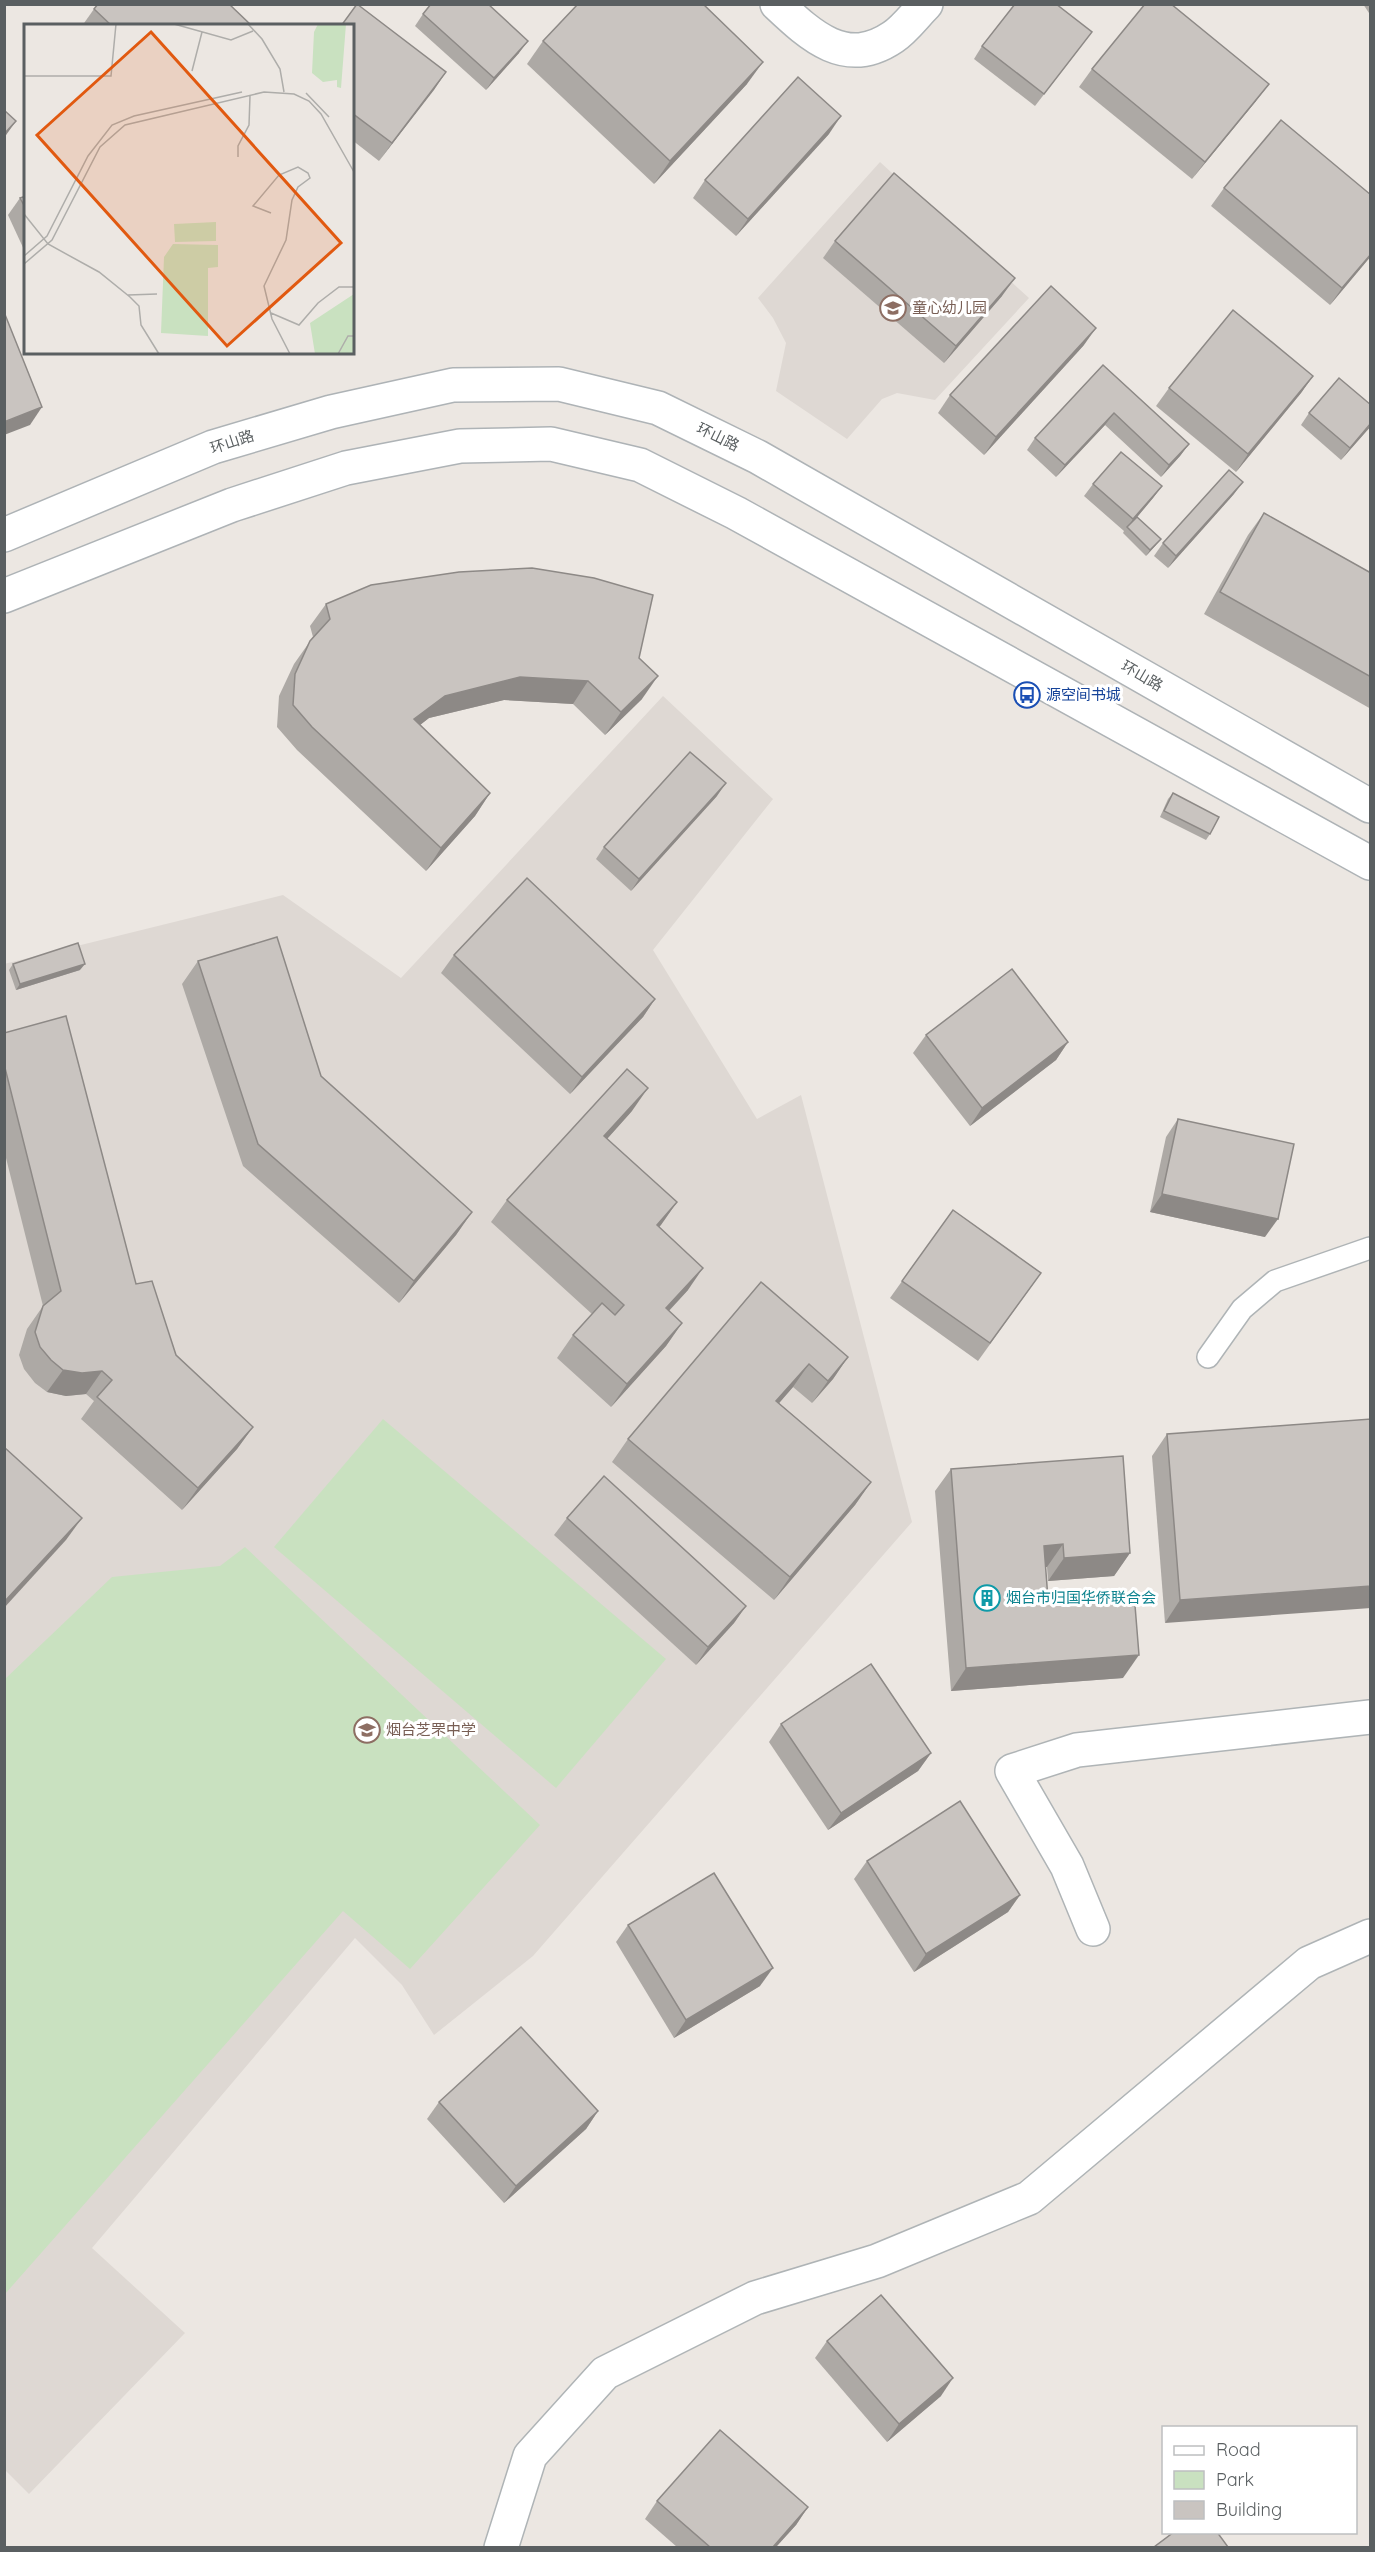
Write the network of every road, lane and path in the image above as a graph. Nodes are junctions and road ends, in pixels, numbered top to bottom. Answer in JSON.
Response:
{"nodes":[{"id":1,"x":777,"y":4,"type":"edge"},
{"id":2,"x":926,"y":4,"type":"edge"},
{"id":3,"x":4,"y":535,"type":"edge"},
{"id":4,"x":4,"y":596,"type":"edge"},
{"id":5,"x":1371,"y":806,"type":"edge"},
{"id":6,"x":1371,"y":863,"type":"edge"},
{"id":7,"x":1371,"y":1248,"type":"edge"},
{"id":8,"x":1208,"y":1357,"type":"dead end"},
{"id":9,"x":1371,"y":1717,"type":"edge"},
{"id":10,"x":1094,"y":1929,"type":"dead end"},
{"id":11,"x":1371,"y":1936,"type":"edge"},
{"id":12,"x":501,"y":2547,"type":"edge"}],
"edges":[{"from":1,"to":2,"type":"main road"},
{"from":3,"to":5,"type":"main road","name":"环山路"},
{"from":4,"to":6,"type":"main road"},
{"from":7,"to":8,"type":"lane"},
{"from":9,"to":10,"type":"main road"},
{"from":11,"to":12,"type":"main road"}]}
